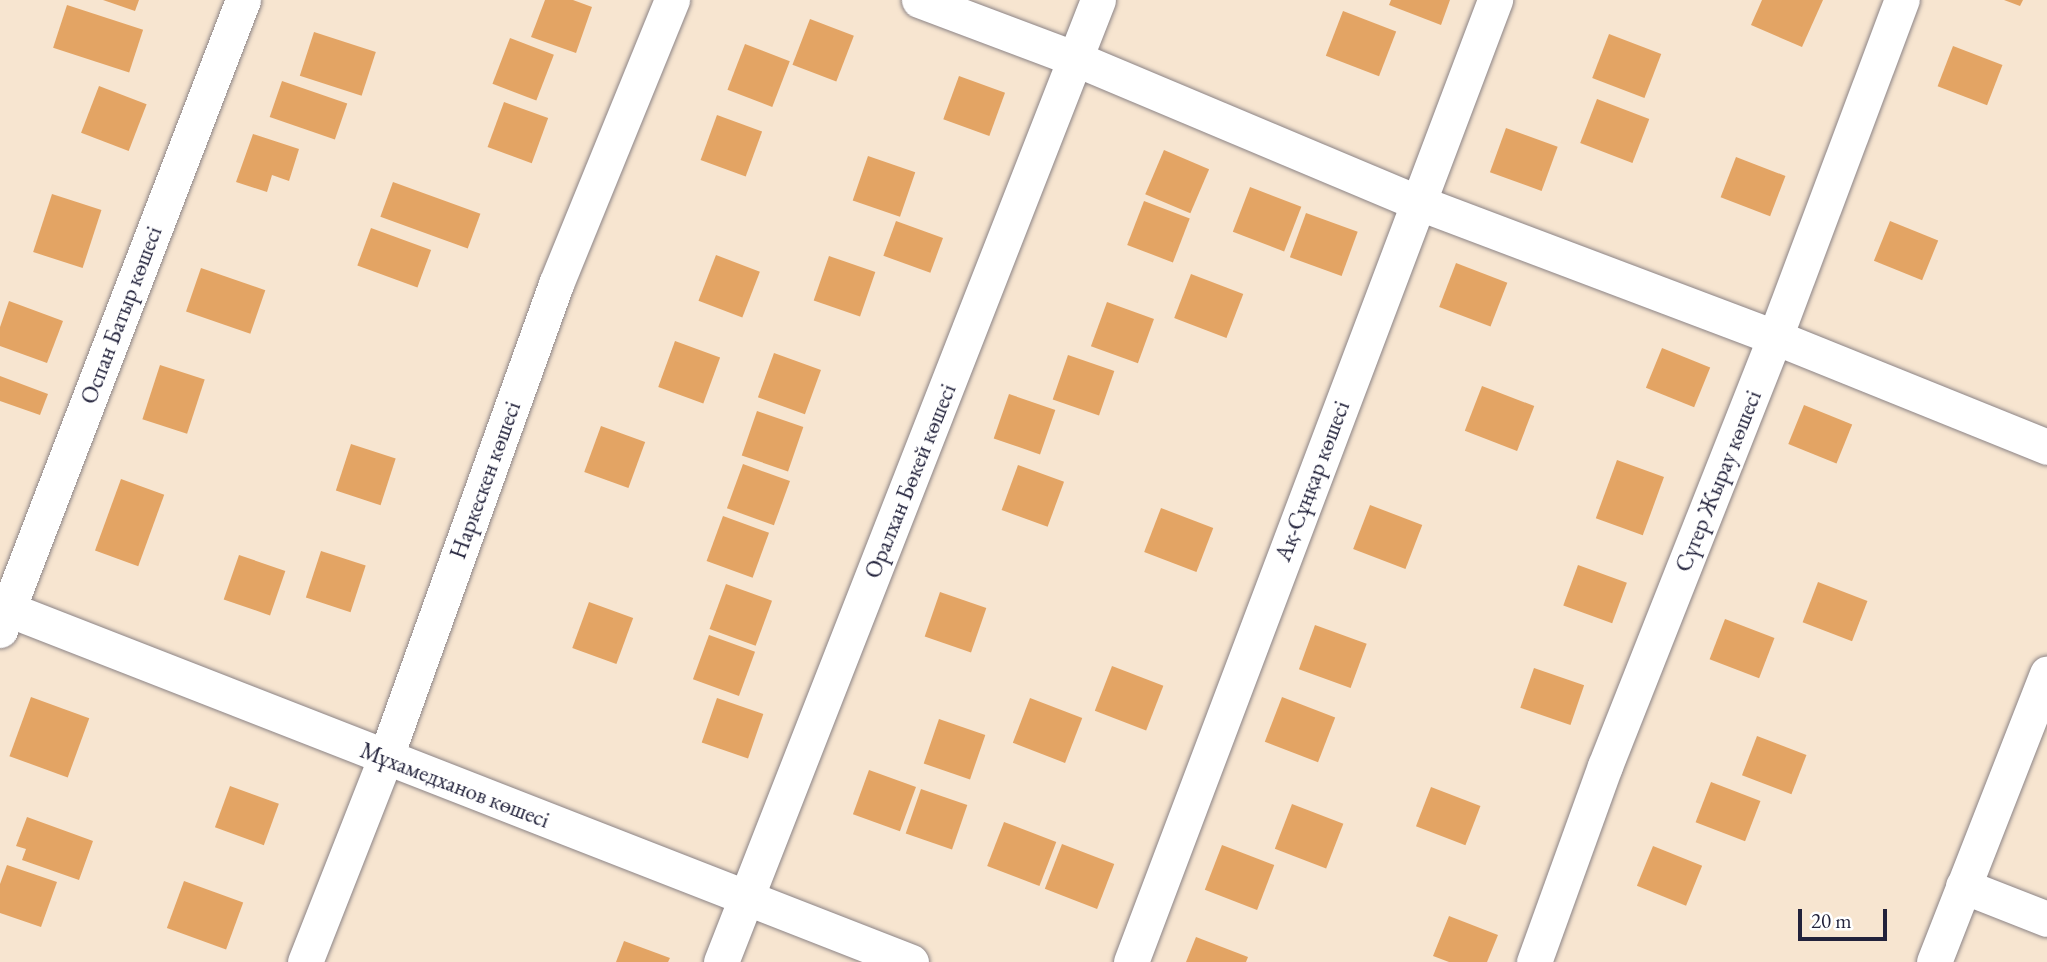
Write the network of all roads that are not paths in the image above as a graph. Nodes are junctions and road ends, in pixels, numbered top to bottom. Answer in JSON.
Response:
{"nodes":[{"id":1,"x":243,"y":0,"type":"edge"},
{"id":2,"x":672,"y":0,"type":"edge"},
{"id":3,"x":919,"y":0,"type":"edge"},
{"id":4,"x":1098,"y":0,"type":"edge"},
{"id":5,"x":1495,"y":0,"type":"edge"},
{"id":6,"x":1902,"y":0,"type":"edge"},
{"id":7,"x":1076,"y":59,"type":"junction"},
{"id":8,"x":1417,"y":202,"type":"junction"},
{"id":9,"x":1775,"y":337,"type":"junction"},
{"id":10,"x":2047,"y":447,"type":"edge"},
{"id":11,"x":3,"y":615,"type":"edge"},
{"id":12,"x":2047,"y":673,"type":"edge"},
{"id":13,"x":385,"y":759,"type":"junction"},
{"id":14,"x":1963,"y":886,"type":"junction"},
{"id":15,"x":746,"y":897,"type":"junction"},
{"id":16,"x":2047,"y":919,"type":"edge"},
{"id":17,"x":305,"y":962,"type":"edge"},
{"id":18,"x":721,"y":962,"type":"edge"},
{"id":19,"x":911,"y":962,"type":"edge"},
{"id":20,"x":1132,"y":962,"type":"edge"},
{"id":21,"x":1534,"y":962,"type":"edge"},
{"id":22,"x":1934,"y":962,"type":"edge"}],
"edges":[{"from":1,"to":11,"type":"street","name":"Оспан Батыр көшесі"},
{"from":2,"to":13,"type":"street","name":"Наркескен көшесі"},
{"from":3,"to":7,"type":"street"},
{"from":4,"to":7,"type":"street","name":"Оралхан Бөкей көшесі"},
{"from":5,"to":8,"type":"street","name":"Ақ-Сұңқар көшесі"},
{"from":6,"to":9,"type":"street","name":"Сүгер Жырау көшесі"},
{"from":7,"to":8,"type":"street"},
{"from":7,"to":15,"type":"street","name":"Оралхан Бөкей көшесі"},
{"from":8,"to":9,"type":"street"},
{"from":8,"to":20,"type":"street","name":"Ақ-Сұңқар көшесі"},
{"from":9,"to":10,"type":"street"},
{"from":9,"to":21,"type":"street","name":"Сүгер Жырау көшесі"},
{"from":11,"to":13,"type":"street","name":"Мұхамедханов көшесі"},
{"from":12,"to":14,"type":"street"},
{"from":13,"to":15,"type":"street","name":"Мұхамедханов көшесі"},
{"from":13,"to":17,"type":"street","name":"Наркескен көшесі"},
{"from":14,"to":16,"type":"street"},
{"from":14,"to":22,"type":"street"},
{"from":15,"to":18,"type":"street","name":"Оралхан Бөкей көшесі"},
{"from":15,"to":19,"type":"street","name":"Мұхамедханов көшесі"}]}
